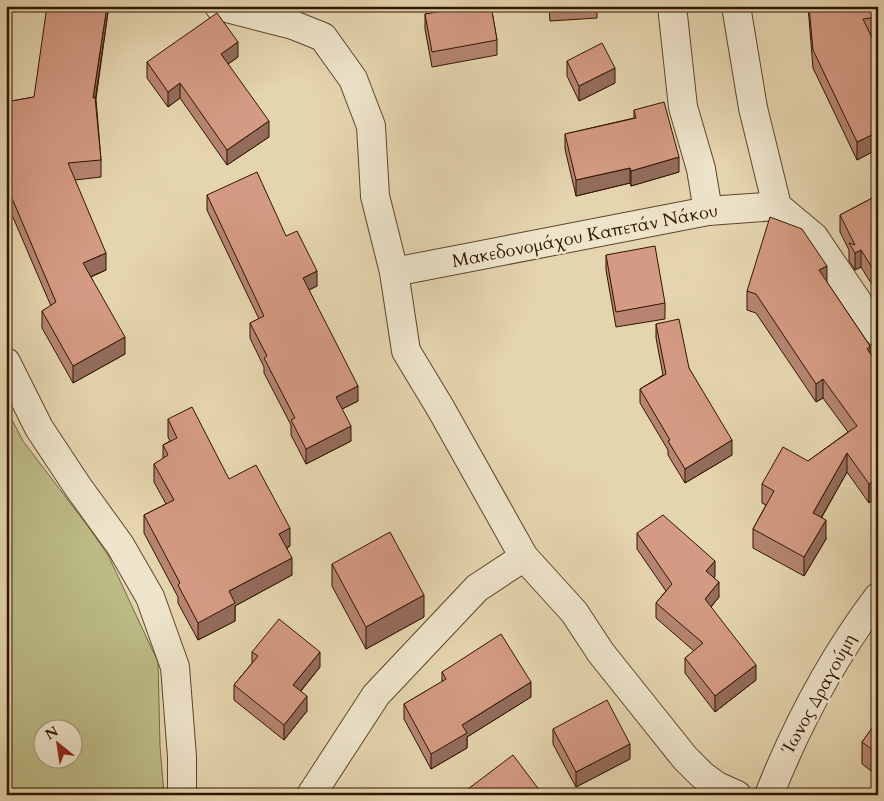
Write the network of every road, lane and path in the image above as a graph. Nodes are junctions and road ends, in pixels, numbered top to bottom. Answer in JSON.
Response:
{"nodes":[{"id":1,"x":219,"y":6,"type":"edge"},
{"id":2,"x":672,"y":6,"type":"edge"},
{"id":3,"x":736,"y":6,"type":"edge"},
{"id":4,"x":777,"y":206,"type":"junction"},
{"id":5,"x":708,"y":211,"type":"junction"},
{"id":6,"x":394,"y":272,"type":"junction"},
{"id":7,"x":878,"y":332,"type":"edge"},
{"id":8,"x":6,"y":362,"type":"edge"},
{"id":9,"x":524,"y":557,"type":"junction"},
{"id":10,"x":878,"y":597,"type":"edge"},
{"id":11,"x":182,"y":795,"type":"edge"},
{"id":12,"x":311,"y":795,"type":"edge"},
{"id":13,"x":737,"y":795,"type":"edge"},
{"id":14,"x":769,"y":795,"type":"edge"}],
"edges":[{"from":1,"to":6,"type":"street"},
{"from":2,"to":5,"type":"street"},
{"from":3,"to":4,"type":"street"},
{"from":4,"to":5,"type":"street","name":"Μακεδονομάχου Καπετάν Νάκου"},
{"from":4,"to":7,"type":"street"},
{"from":5,"to":6,"type":"street","name":"Μακεδονομάχου Καπετάν Νάκου"},
{"from":6,"to":9,"type":"street"},
{"from":8,"to":11,"type":"street"},
{"from":9,"to":12,"type":"street"},
{"from":9,"to":13,"type":"street"},
{"from":10,"to":14,"type":"street","name":"Ίωνος Δραγούμη"}]}
